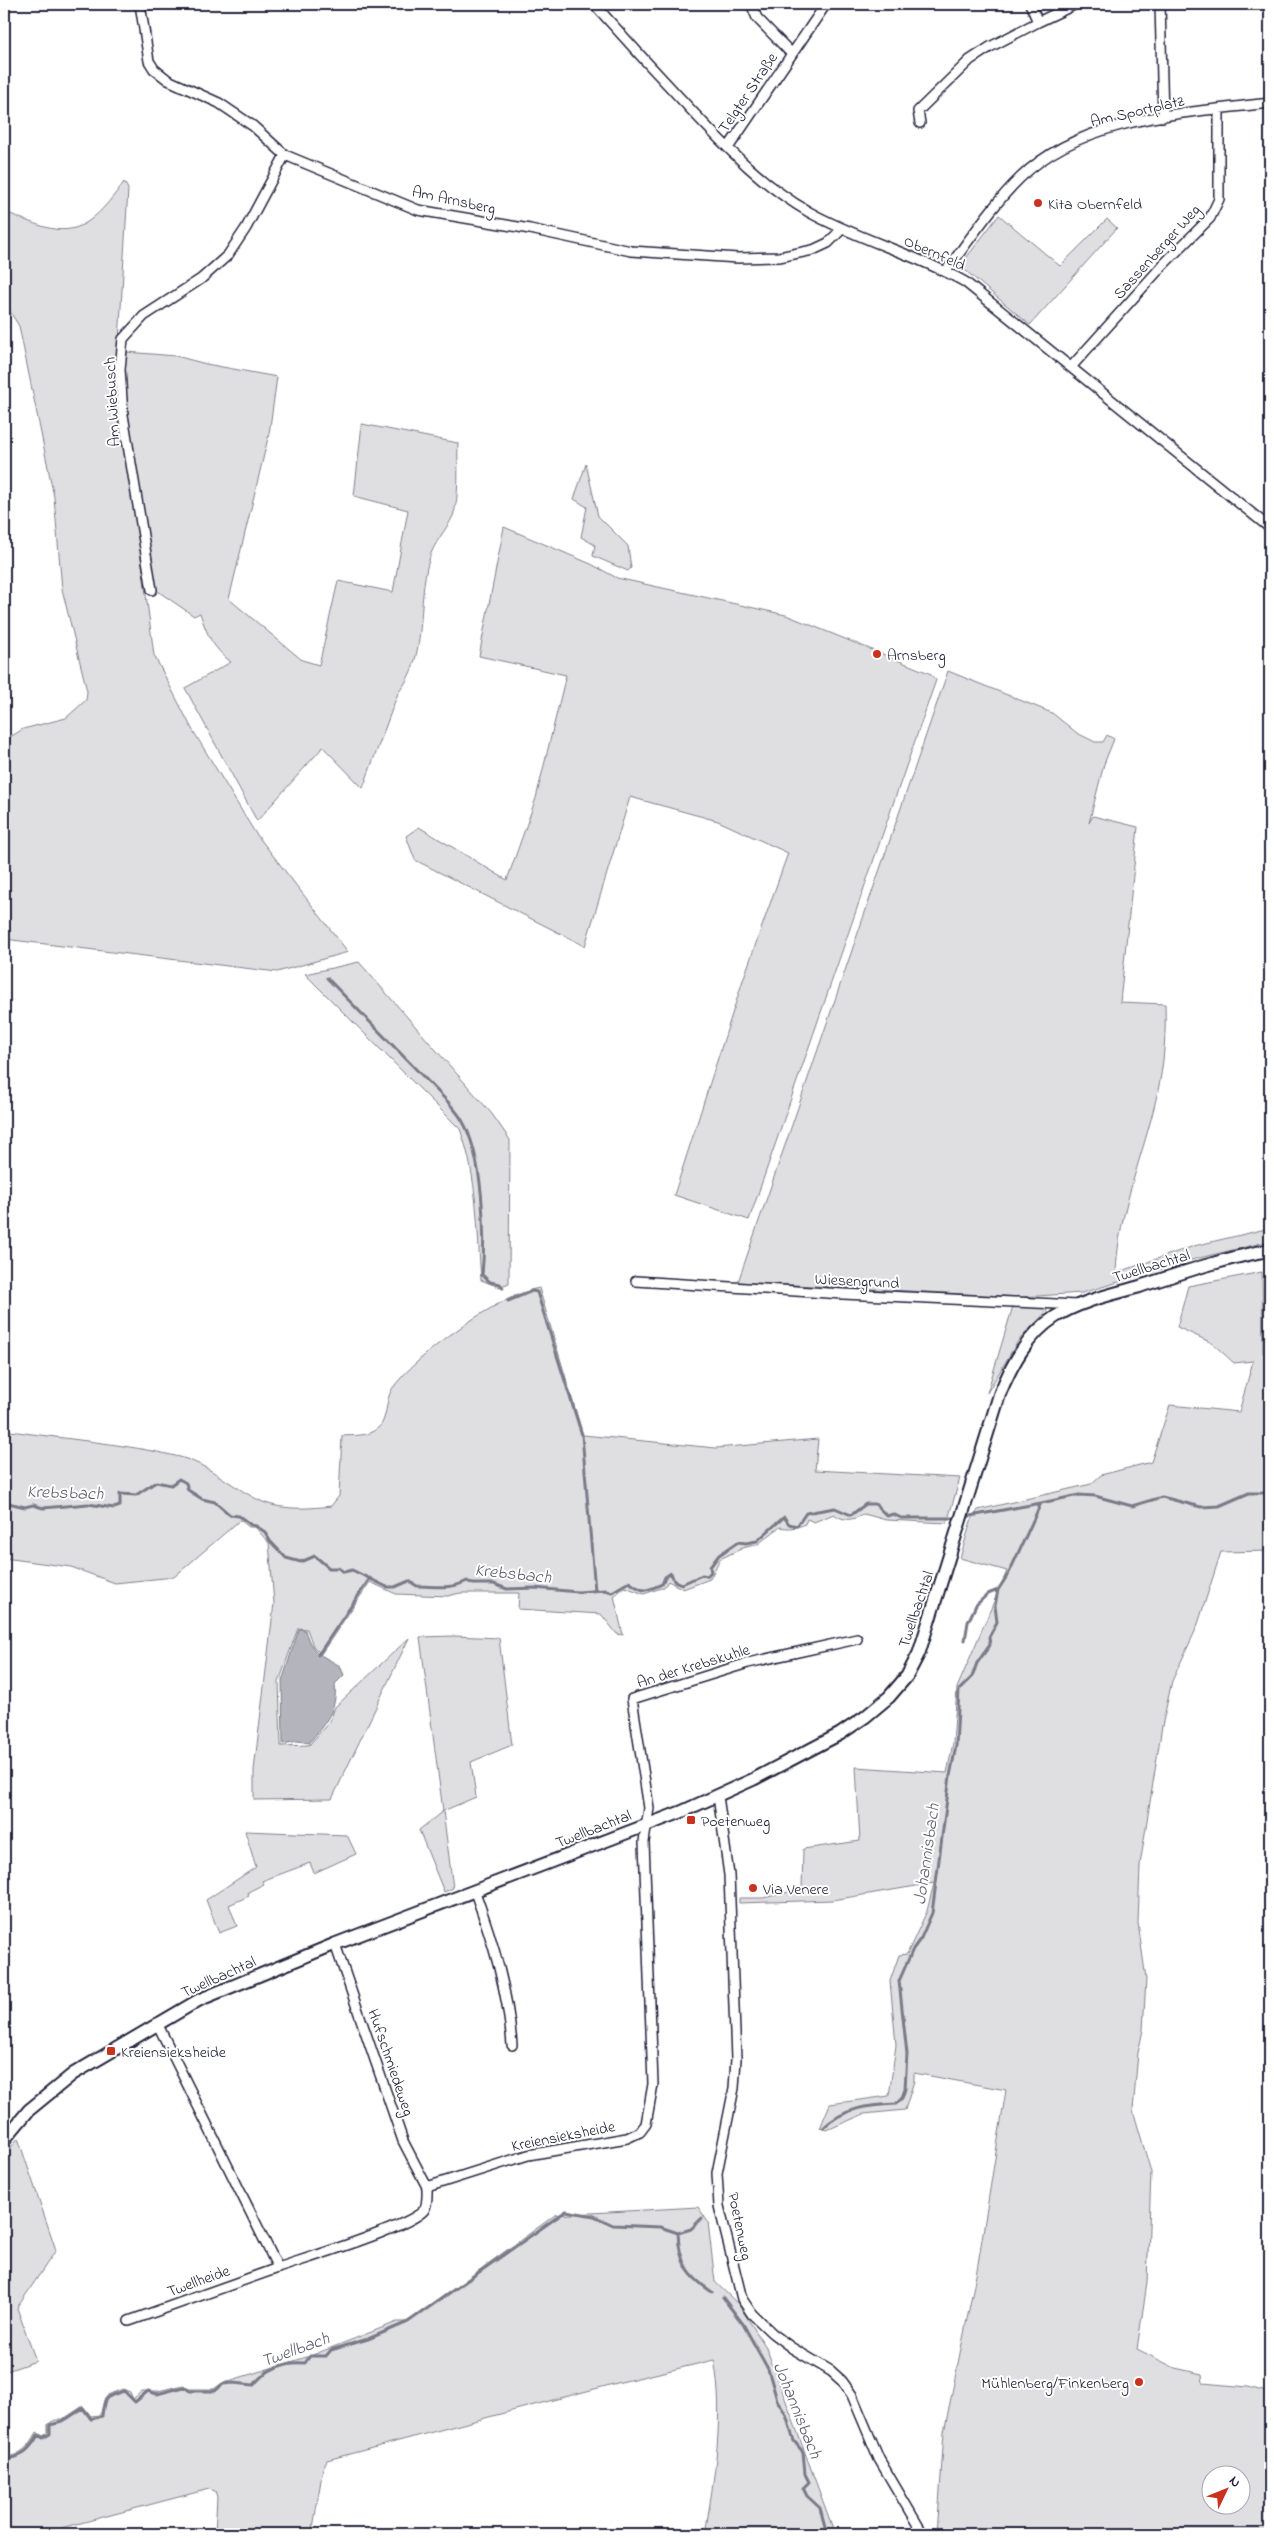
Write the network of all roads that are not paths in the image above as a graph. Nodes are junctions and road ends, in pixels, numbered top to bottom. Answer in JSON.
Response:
{"nodes":[{"id":1,"x":140,"y":4,"type":"edge"},
{"id":2,"x":594,"y":4,"type":"edge"},
{"id":3,"x":751,"y":4,"type":"edge"},
{"id":4,"x":826,"y":4,"type":"edge"},
{"id":5,"x":1030,"y":4,"type":"edge"},
{"id":6,"x":1076,"y":4,"type":"edge"},
{"id":7,"x":1160,"y":4,"type":"edge"},
{"id":8,"x":1038,"y":22,"type":"junction"},
{"id":9,"x":791,"y":53,"type":"junction"},
{"id":10,"x":1270,"y":103,"type":"edge"},
{"id":11,"x":1219,"y":109,"type":"junction"},
{"id":12,"x":1162,"y":117,"type":"junction"},
{"id":13,"x":920,"y":123,"type":"dead end"},
{"id":14,"x":728,"y":148,"type":"junction"},
{"id":15,"x":284,"y":155,"type":"junction"},
{"id":16,"x":842,"y":229,"type":"junction"},
{"id":17,"x":946,"y":271,"type":"junction"},
{"id":18,"x":1072,"y":366,"type":"junction"},
{"id":19,"x":1270,"y":528,"type":"edge"},
{"id":20,"x":152,"y":590,"type":"dead end"},
{"id":21,"x":1270,"y":1250,"type":"edge"},
{"id":22,"x":636,"y":1281,"type":"dead end"},
{"id":23,"x":1077,"y":1305,"type":"junction"},
{"id":24,"x":857,"y":1639,"type":"dead end"},
{"id":25,"x":718,"y":1796,"type":"junction"},
{"id":26,"x":647,"y":1825,"type":"junction"},
{"id":27,"x":475,"y":1892,"type":"junction"},
{"id":28,"x":335,"y":1944,"type":"junction"},
{"id":29,"x":157,"y":2023,"type":"junction"},
{"id":30,"x":512,"y":2045,"type":"dead end"},
{"id":31,"x":4,"y":2140,"type":"edge"},
{"id":32,"x":427,"y":2187,"type":"junction"},
{"id":33,"x":278,"y":2268,"type":"junction"},
{"id":34,"x":129,"y":2321,"type":"dead end"},
{"id":35,"x":923,"y":2534,"type":"edge"}],
"edges":[{"from":1,"to":15,"type":"street","name":"Am Arnsberg"},
{"from":2,"to":14,"type":"street","name":"Obernfeld"},
{"from":3,"to":9,"type":"street","name":"Telgter Straße"},
{"from":4,"to":9,"type":"street","name":"Telgter Straße"},
{"from":5,"to":8,"type":"street"},
{"from":6,"to":8,"type":"street"},
{"from":7,"to":12,"type":"street"},
{"from":8,"to":13,"type":"street"},
{"from":9,"to":14,"type":"street","name":"Telgter Straße"},
{"from":10,"to":11,"type":"street","name":"Am Sportplatz"},
{"from":11,"to":12,"type":"street","name":"Am Sportplatz"},
{"from":11,"to":18,"type":"street","name":"Sassenberger Weg"},
{"from":12,"to":17,"type":"street","name":"Am Sportplatz"},
{"from":14,"to":16,"type":"street","name":"Obernfeld"},
{"from":15,"to":16,"type":"street","name":"Am Arnsberg"},
{"from":15,"to":20,"type":"street","name":"Am Wiebusch"},
{"from":16,"to":17,"type":"street","name":"Obernfeld"},
{"from":17,"to":18,"type":"street","name":"Obernfeld"},
{"from":18,"to":19,"type":"street","name":"Obernfeld"},
{"from":21,"to":23,"type":"street","name":"Twellbachtal"},
{"from":22,"to":23,"type":"street","name":"Wiesengrund"},
{"from":23,"to":25,"type":"street","name":"Twellbachtal"},
{"from":24,"to":26,"type":"street","name":"An der Krebskuhle"},
{"from":25,"to":26,"type":"street","name":"Twellbachtal"},
{"from":25,"to":35,"type":"street","name":"Poetenweg"},
{"from":26,"to":27,"type":"street","name":"Twellbachtal"},
{"from":26,"to":32,"type":"street","name":"Kreiensieksheide"},
{"from":27,"to":28,"type":"street","name":"Twellbachtal"},
{"from":27,"to":30,"type":"street"},
{"from":28,"to":29,"type":"street","name":"Twellbachtal"},
{"from":28,"to":32,"type":"street","name":"Hufschmiedeweg"},
{"from":29,"to":31,"type":"street","name":"Twellbachtal"},
{"from":29,"to":33,"type":"street"},
{"from":32,"to":33,"type":"street"},
{"from":33,"to":34,"type":"street","name":"Twellheide"}]}
